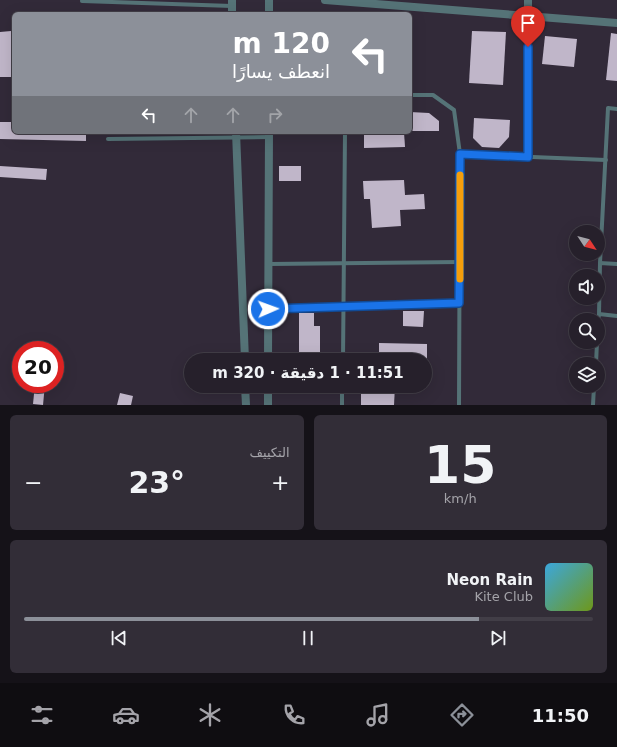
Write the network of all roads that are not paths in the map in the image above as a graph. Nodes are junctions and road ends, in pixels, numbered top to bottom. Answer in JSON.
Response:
{"nodes":[{"id":1,"x":269,"y":0,"type":"edge"},
{"id":2,"x":325,"y":0,"type":"edge"},
{"id":3,"x":528,"y":0,"type":"edge"},
{"id":4,"x":82,"y":1,"type":"dead end"},
{"id":5,"x":232,"y":7,"type":"edge"},
{"id":6,"x":269,"y":12,"type":"edge"},
{"id":7,"x":528,"y":16,"type":"junction"},
{"id":8,"x":617,"y":23,"type":"edge"},
{"id":9,"x":412,"y":95,"type":"edge"},
{"id":10,"x":617,"y":109,"type":"edge"},
{"id":11,"x":269,"y":134,"type":"edge"},
{"id":12,"x":345,"y":134,"type":"edge"},
{"id":13,"x":236,"y":135,"type":"edge"},
{"id":14,"x":108,"y":139,"type":"dead end"},
{"id":15,"x":460,"y":154,"type":"junction"},
{"id":16,"x":528,"y":157,"type":"junction"},
{"id":17,"x":606,"y":160,"type":"junction"},
{"id":18,"x":460,"y":262,"type":"junction"},
{"id":19,"x":344,"y":263,"type":"junction"},
{"id":20,"x":600,"y":263,"type":"junction"},
{"id":21,"x":268,"y":264,"type":"junction"},
{"id":22,"x":617,"y":264,"type":"edge"},
{"id":23,"x":459,"y":303,"type":"junction"},
{"id":24,"x":343,"y":307,"type":"junction"},
{"id":25,"x":268,"y":309,"type":"junction"},
{"id":26,"x":599,"y":313,"type":"edge"},
{"id":27,"x":605,"y":315,"type":"edge"},
{"id":28,"x":617,"y":316,"type":"edge"},
{"id":29,"x":244,"y":353,"type":"edge"},
{"id":30,"x":268,"y":353,"type":"edge"},
{"id":31,"x":343,"y":353,"type":"edge"},
{"id":32,"x":245,"y":393,"type":"edge"},
{"id":33,"x":268,"y":393,"type":"edge"},
{"id":34,"x":342,"y":393,"type":"edge"},
{"id":35,"x":594,"y":393,"type":"edge"},
{"id":36,"x":246,"y":405,"type":"edge"},
{"id":37,"x":268,"y":405,"type":"edge"},
{"id":38,"x":342,"y":405,"type":"edge"},
{"id":39,"x":459,"y":405,"type":"edge"},
{"id":40,"x":593,"y":405,"type":"edge"}],
"edges":[{"from":1,"to":6,"type":"street"},
{"from":2,"to":7,"type":"street"},
{"from":3,"to":7,"type":"street"},
{"from":4,"to":5,"type":"lane"},
{"from":7,"to":8,"type":"street"},
{"from":7,"to":16,"type":"lane"},
{"from":9,"to":15,"type":"lane"},
{"from":10,"to":17,"type":"lane"},
{"from":11,"to":13,"type":"lane"},
{"from":11,"to":21,"type":"street"},
{"from":12,"to":19,"type":"lane"},
{"from":13,"to":14,"type":"lane"},
{"from":13,"to":29,"type":"street"},
{"from":15,"to":16,"type":"lane"},
{"from":15,"to":18,"type":"lane"},
{"from":16,"to":17,"type":"lane"},
{"from":17,"to":20,"type":"lane"},
{"from":18,"to":19,"type":"lane"},
{"from":18,"to":23,"type":"lane"},
{"from":19,"to":21,"type":"lane"},
{"from":19,"to":24,"type":"lane"},
{"from":20,"to":22,"type":"lane"},
{"from":20,"to":26,"type":"lane"},
{"from":21,"to":25,"type":"street"},
{"from":23,"to":24,"type":"lane"},
{"from":23,"to":39,"type":"lane"},
{"from":24,"to":25,"type":"lane"},
{"from":24,"to":31,"type":"lane"},
{"from":25,"to":30,"type":"street"},
{"from":27,"to":28,"type":"lane"},
{"from":32,"to":36,"type":"street"},
{"from":33,"to":37,"type":"street"},
{"from":34,"to":38,"type":"lane"},
{"from":35,"to":40,"type":"lane"}]}
